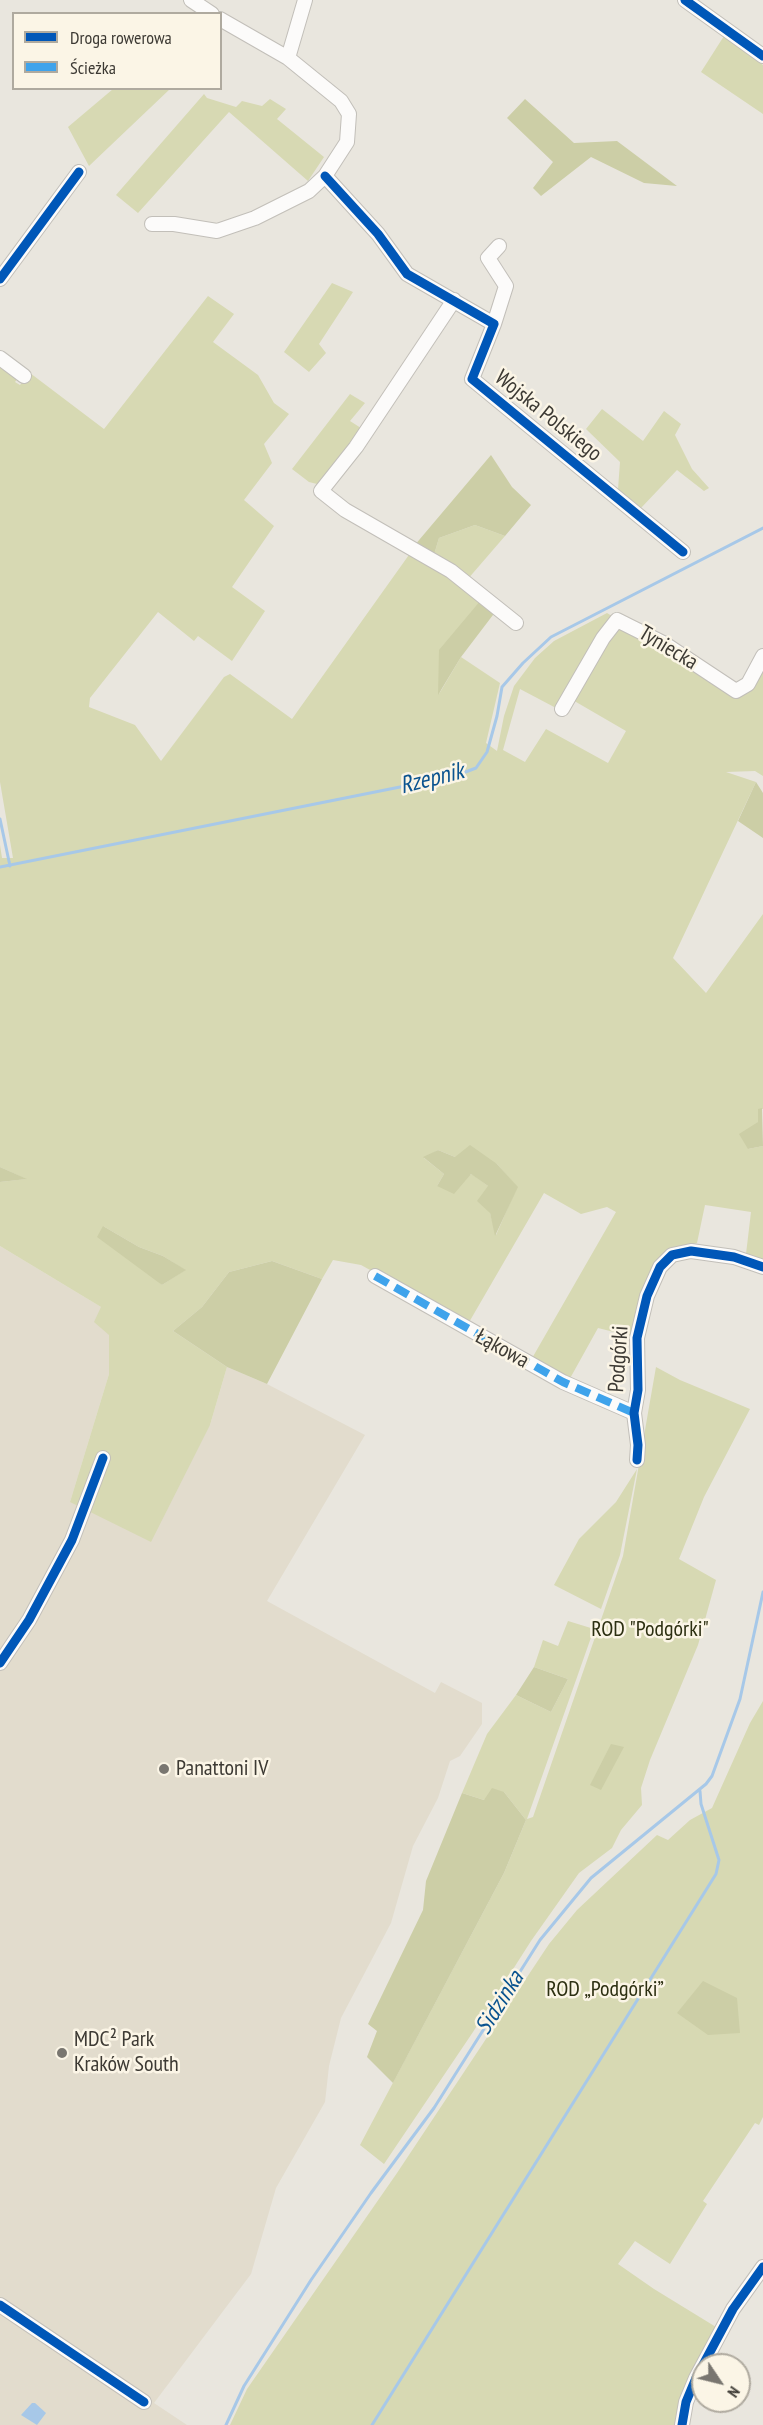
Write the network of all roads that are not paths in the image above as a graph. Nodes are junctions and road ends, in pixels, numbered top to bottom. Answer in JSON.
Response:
{"nodes":[{"id":1,"x":191,"y":0,"type":"edge"},
{"id":2,"x":305,"y":0,"type":"edge"},
{"id":3,"x":685,"y":0,"type":"edge"},
{"id":4,"x":209,"y":12,"type":"edge"},
{"id":5,"x":222,"y":20,"type":"edge"},
{"id":6,"x":763,"y":56,"type":"edge"},
{"id":7,"x":288,"y":58,"type":"junction"},
{"id":8,"x":80,"y":172,"type":"dead end"},
{"id":9,"x":325,"y":176,"type":"junction"},
{"id":10,"x":152,"y":225,"type":"dead end"},
{"id":11,"x":499,"y":246,"type":"dead end"},
{"id":12,"x":0,"y":279,"type":"edge"},
{"id":13,"x":454,"y":300,"type":"junction"},
{"id":14,"x":494,"y":324,"type":"junction"},
{"id":15,"x":0,"y":358,"type":"edge"},
{"id":16,"x":24,"y":376,"type":"dead end"},
{"id":17,"x":683,"y":552,"type":"dead end"},
{"id":18,"x":516,"y":622,"type":"dead end"},
{"id":19,"x":763,"y":656,"type":"edge"},
{"id":20,"x":562,"y":709,"type":"dead end"},
{"id":21,"x":763,"y":1267,"type":"edge"},
{"id":22,"x":375,"y":1276,"type":"dead end"},
{"id":23,"x":634,"y":1413,"type":"junction"},
{"id":24,"x":103,"y":1458,"type":"dead end"},
{"id":25,"x":637,"y":1460,"type":"dead end"},
{"id":26,"x":0,"y":1663,"type":"edge"},
{"id":27,"x":763,"y":2267,"type":"edge"},
{"id":28,"x":0,"y":2305,"type":"edge"},
{"id":29,"x":144,"y":2402,"type":"dead end"},
{"id":30,"x":682,"y":2425,"type":"edge"}],
"edges":[{"from":1,"to":4,"type":"street"},
{"from":2,"to":7,"type":"street"},
{"from":3,"to":6,"type":"street"},
{"from":5,"to":7,"type":"street"},
{"from":7,"to":9,"type":"street"},
{"from":8,"to":12,"type":"street"},
{"from":9,"to":10,"type":"street"},
{"from":9,"to":13,"type":"street"},
{"from":11,"to":14,"type":"street","name":"Wojska Polskiego"},
{"from":13,"to":14,"type":"street"},
{"from":13,"to":18,"type":"street"},
{"from":14,"to":17,"type":"street","name":"Wojska Polskiego"},
{"from":15,"to":16,"type":"street"},
{"from":19,"to":20,"type":"street","name":"Tyniecka"},
{"from":21,"to":23,"type":"street","name":"Podgórki"},
{"from":22,"to":23,"type":"street","name":"Łąkowa"},
{"from":23,"to":25,"type":"street","name":"Podgórki"},
{"from":24,"to":26,"type":"street"},
{"from":27,"to":30,"type":"street"},
{"from":28,"to":29,"type":"street"}]}
